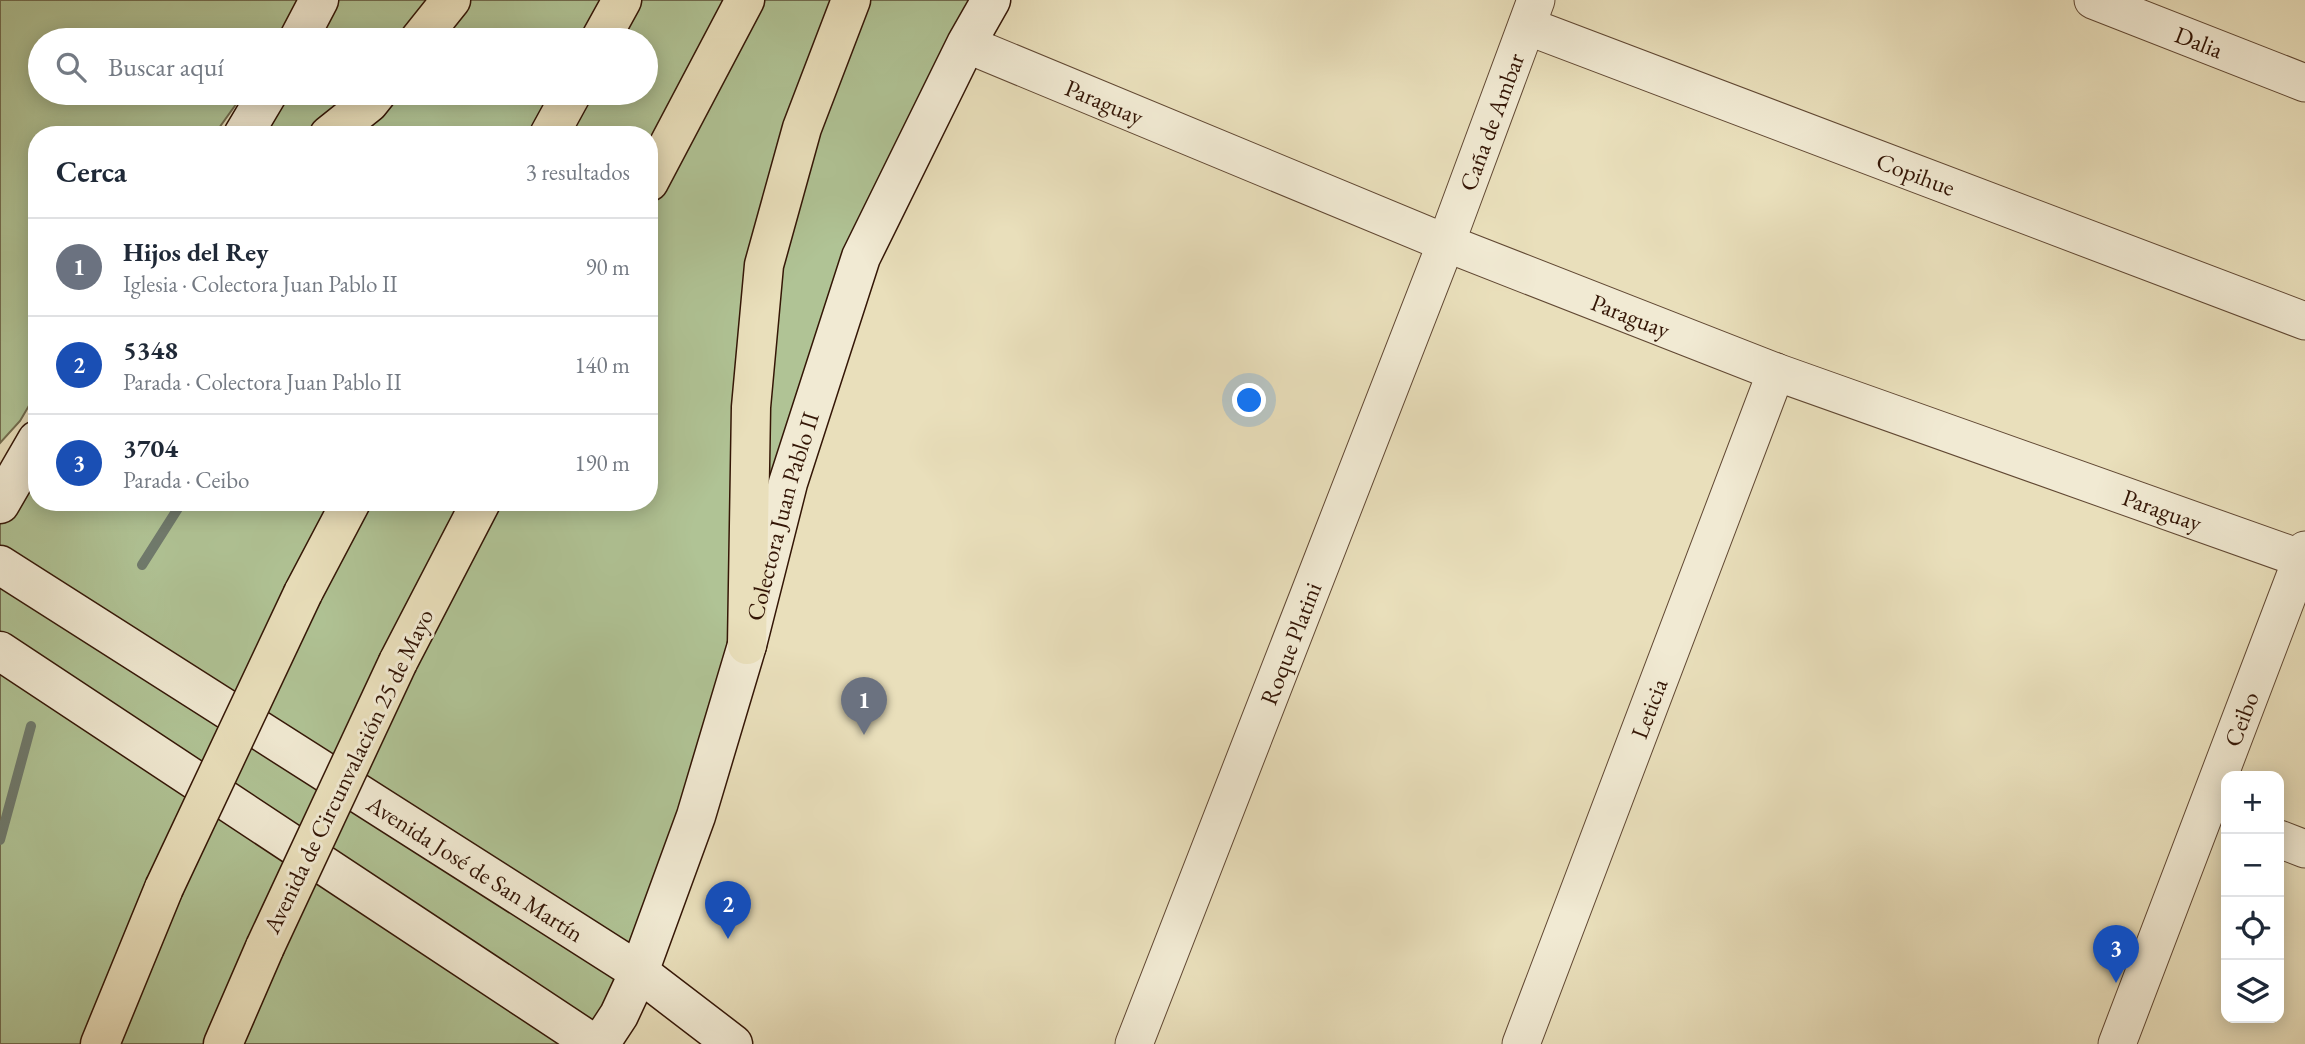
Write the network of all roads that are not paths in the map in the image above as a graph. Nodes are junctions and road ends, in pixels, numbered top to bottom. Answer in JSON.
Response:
{"nodes":[{"id":1,"x":319,"y":0,"type":"edge"},
{"id":2,"x":452,"y":0,"type":"edge"},
{"id":3,"x":622,"y":0,"type":"edge"},
{"id":4,"x":745,"y":0,"type":"edge"},
{"id":5,"x":851,"y":0,"type":"edge"},
{"id":6,"x":991,"y":0,"type":"edge"},
{"id":7,"x":2094,"y":0,"type":"edge"},
{"id":8,"x":1532,"y":13,"type":"edge"},
{"id":9,"x":304,"y":28,"type":"edge"},
{"id":10,"x":429,"y":28,"type":"edge"},
{"id":11,"x":607,"y":28,"type":"edge"},
{"id":12,"x":966,"y":44,"type":"junction"},
{"id":13,"x":2305,"y":83,"type":"edge"},
{"id":14,"x":261,"y":105,"type":"edge"},
{"id":15,"x":366,"y":105,"type":"edge"},
{"id":16,"x":565,"y":105,"type":"edge"},
{"id":17,"x":248,"y":126,"type":"edge"},
{"id":18,"x":340,"y":126,"type":"edge"},
{"id":19,"x":554,"y":126,"type":"edge"},
{"id":20,"x":658,"y":165,"type":"edge"},
{"id":21,"x":1446,"y":243,"type":"junction"},
{"id":22,"x":2305,"y":321,"type":"edge"},
{"id":23,"x":1776,"y":372,"type":"junction"},
{"id":24,"x":28,"y":456,"type":"edge"},
{"id":25,"x":0,"y":504,"type":"edge"},
{"id":26,"x":346,"y":511,"type":"edge"},
{"id":27,"x":476,"y":511,"type":"edge"},
{"id":28,"x":2304,"y":556,"type":"edge"},
{"id":29,"x":0,"y":565,"type":"edge"},
{"id":30,"x":747,"y":645,"type":"junction"},
{"id":31,"x":0,"y":652,"type":"edge"},
{"id":32,"x":2216,"y":814,"type":"edge"},
{"id":33,"x":2284,"y":841,"type":"edge"},
{"id":34,"x":2305,"y":849,"type":"edge"},
{"id":35,"x":639,"y":972,"type":"junction"},
{"id":36,"x":100,"y":1044,"type":"edge"},
{"id":37,"x":223,"y":1044,"type":"edge"},
{"id":38,"x":597,"y":1044,"type":"edge"},
{"id":39,"x":733,"y":1044,"type":"edge"},
{"id":40,"x":1134,"y":1044,"type":"edge"},
{"id":41,"x":1521,"y":1044,"type":"edge"},
{"id":42,"x":2117,"y":1044,"type":"edge"}],
"edges":[{"from":1,"to":9,"type":"main road"},
{"from":2,"to":10,"type":"highway"},
{"from":3,"to":11,"type":"highway"},
{"from":4,"to":20,"type":"highway"},
{"from":5,"to":30,"type":"highway"},
{"from":6,"to":12,"type":"main road","name":"Colectora Juan Pablo II"},
{"from":7,"to":13,"type":"street","name":"Dalia"},
{"from":8,"to":21,"type":"street","name":"Caña de Ambar"},
{"from":8,"to":22,"type":"street","name":"Copihue"},
{"from":12,"to":21,"type":"street","name":"Paraguay"},
{"from":12,"to":30,"type":"main road","name":"Colectora Juan Pablo II"},
{"from":14,"to":17,"type":"main road"},
{"from":15,"to":18,"type":"highway"},
{"from":16,"to":19,"type":"highway"},
{"from":21,"to":23,"type":"street","name":"Paraguay"},
{"from":21,"to":40,"type":"street","name":"Roque Platini"},
{"from":23,"to":28,"type":"street","name":"Paraguay"},
{"from":23,"to":41,"type":"street","name":"Leticia"},
{"from":24,"to":25,"type":"main road"},
{"from":26,"to":36,"type":"highway","bridge":true},
{"from":27,"to":37,"type":"highway","name":"Avenida de Circunvalación 25 de Mayo","bridge":true},
{"from":28,"to":32,"type":"street","name":"Ceibo"},
{"from":29,"to":35,"type":"main road","name":"Avenida José de San Martín"},
{"from":30,"to":35,"type":"main road","name":"Colectora Juan Pablo II"},
{"from":31,"to":38,"type":"main road"},
{"from":32,"to":42,"type":"street","name":"Ceibo"},
{"from":33,"to":34,"type":"street"},
{"from":35,"to":38,"type":"main road","name":"Colectora Juan Pablo II"},
{"from":35,"to":39,"type":"main road","name":"Avenida José de San Martín"}]}
